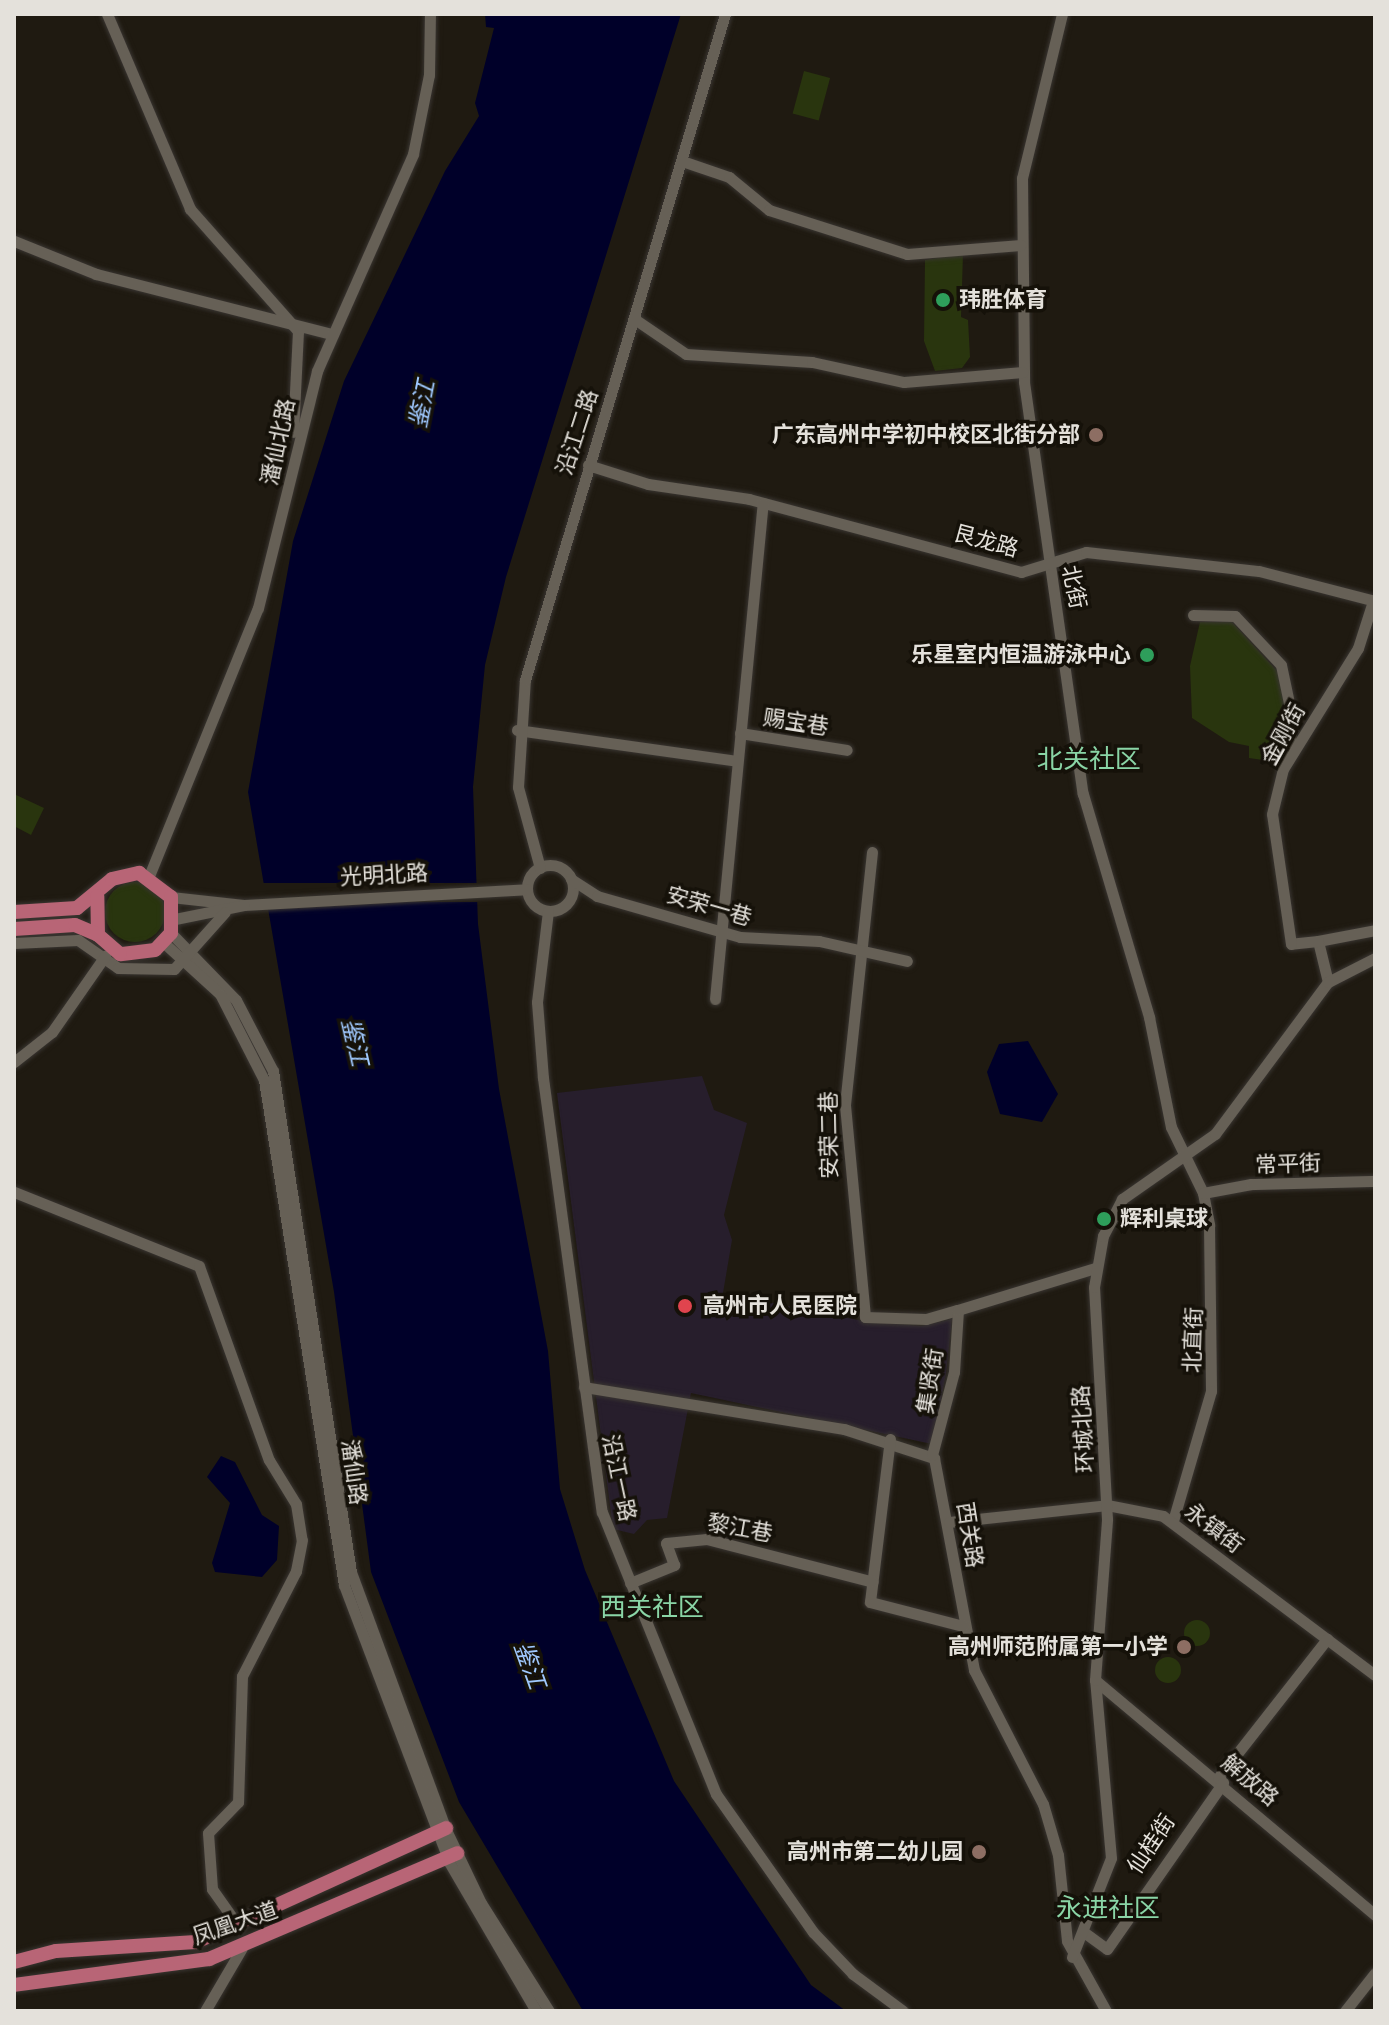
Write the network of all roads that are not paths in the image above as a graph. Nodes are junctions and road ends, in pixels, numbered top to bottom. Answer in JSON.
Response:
{"nodes":[{"id":1,"x":107,"y":14,"type":"edge"},
{"id":2,"x":430,"y":14,"type":"edge"},
{"id":3,"x":725,"y":14,"type":"edge"},
{"id":4,"x":1062,"y":14,"type":"edge"},
{"id":5,"x":682,"y":161,"type":"junction"},
{"id":6,"x":14,"y":241,"type":"edge"},
{"id":7,"x":1021,"y":245,"type":"junction"},
{"id":8,"x":636,"y":320,"type":"junction"},
{"id":9,"x":298,"y":331,"type":"junction"},
{"id":10,"x":332,"y":334,"type":"junction"},
{"id":11,"x":1023,"y":372,"type":"junction"},
{"id":12,"x":294,"y":440,"type":"junction"},
{"id":13,"x":588,"y":465,"type":"junction"},
{"id":14,"x":763,"y":503,"type":"junction"},
{"id":15,"x":1049,"y":566,"type":"junction"},
{"id":16,"x":1374,"y":601,"type":"edge"},
{"id":17,"x":1193,"y":615,"type":"dead end"},
{"id":18,"x":517,"y":730,"type":"junction"},
{"id":19,"x":740,"y":733,"type":"junction"},
{"id":20,"x":847,"y":750,"type":"dead end"},
{"id":21,"x":1288,"y":760,"type":"junction"},
{"id":22,"x":737,"y":761,"type":"junction"},
{"id":23,"x":872,"y":852,"type":"dead end"},
{"id":24,"x":540,"y":868,"type":"junction"},
{"id":25,"x":149,"y":876,"type":"junction"},
{"id":26,"x":571,"y":879,"type":"junction"},
{"id":27,"x":527,"y":889,"type":"junction"},
{"id":28,"x":97,"y":896,"type":"junction"},
{"id":29,"x":597,"y":896,"type":"junction"},
{"id":30,"x":171,"y":897,"type":"junction"},
{"id":31,"x":567,"y":903,"type":"junction"},
{"id":32,"x":244,"y":905,"type":"junction"},
{"id":33,"x":548,"y":911,"type":"junction"},
{"id":34,"x":14,"y":912,"type":"edge"},
{"id":35,"x":225,"y":912,"type":"junction"},
{"id":36,"x":14,"y":929,"type":"edge"},
{"id":37,"x":1375,"y":930,"type":"edge"},
{"id":38,"x":170,"y":931,"type":"junction"},
{"id":39,"x":724,"y":933,"type":"junction"},
{"id":40,"x":98,"y":935,"type":"junction"},
{"id":41,"x":1318,"y":941,"type":"junction"},
{"id":42,"x":14,"y":943,"type":"edge"},
{"id":43,"x":859,"y":951,"type":"junction"},
{"id":44,"x":106,"y":954,"type":"junction"},
{"id":45,"x":192,"y":956,"type":"junction"},
{"id":46,"x":1375,"y":958,"type":"edge"},
{"id":47,"x":907,"y":961,"type":"dead end"},
{"id":48,"x":1328,"y":982,"type":"junction"},
{"id":49,"x":715,"y":999,"type":"dead end"},
{"id":50,"x":14,"y":1062,"type":"edge"},
{"id":51,"x":1185,"y":1159,"type":"junction"},
{"id":52,"x":1375,"y":1181,"type":"edge"},
{"id":53,"x":14,"y":1192,"type":"edge"},
{"id":54,"x":1203,"y":1193,"type":"junction"},
{"id":55,"x":1095,"y":1268,"type":"junction"},
{"id":56,"x":958,"y":1310,"type":"junction"},
{"id":57,"x":865,"y":1317,"type":"joint"},
{"id":58,"x":584,"y":1387,"type":"junction"},
{"id":59,"x":890,"y":1439,"type":"junction"},
{"id":60,"x":932,"y":1455,"type":"junction"},
{"id":61,"x":1107,"y":1505,"type":"junction"},
{"id":62,"x":1173,"y":1521,"type":"junction"},
{"id":63,"x":949,"y":1522,"type":"junction"},
{"id":64,"x":873,"y":1582,"type":"junction"},
{"id":65,"x":630,"y":1583,"type":"junction"},
{"id":66,"x":963,"y":1626,"type":"junction"},
{"id":67,"x":1327,"y":1639,"type":"junction"},
{"id":68,"x":1375,"y":1675,"type":"edge"},
{"id":69,"x":1095,"y":1680,"type":"junction"},
{"id":70,"x":1220,"y":1780,"type":"junction"},
{"id":71,"x":441,"y":1830,"type":"junction"},
{"id":72,"x":452,"y":1855,"type":"junction"},
{"id":73,"x":1375,"y":1915,"type":"edge"},
{"id":74,"x":239,"y":1927,"type":"junction"},
{"id":75,"x":1085,"y":1933,"type":"junction"},
{"id":76,"x":242,"y":1948,"type":"junction"},
{"id":77,"x":1072,"y":1957,"type":"junction"},
{"id":78,"x":14,"y":1962,"type":"edge"},
{"id":79,"x":1375,"y":1973,"type":"edge"},
{"id":80,"x":14,"y":1985,"type":"edge"},
{"id":81,"x":205,"y":2011,"type":"edge"},
{"id":82,"x":536,"y":2011,"type":"edge"},
{"id":83,"x":549,"y":2011,"type":"edge"},
{"id":84,"x":903,"y":2011,"type":"edge"},
{"id":85,"x":1106,"y":2011,"type":"edge"},
{"id":86,"x":1345,"y":2011,"type":"edge"}],
"edges":[{"from":1,"to":9,"type":"street"},
{"from":2,"to":10,"type":"street","name":"潘仙北路"},
{"from":3,"to":5,"type":"street","name":"沿江二路"},
{"from":4,"to":7,"type":"street","name":"北街"},
{"from":5,"to":7,"type":"street"},
{"from":5,"to":8,"type":"street","name":"沿江二路"},
{"from":6,"to":9,"type":"street"},
{"from":7,"to":11,"type":"street","name":"北街"},
{"from":8,"to":11,"type":"street"},
{"from":8,"to":13,"type":"street","name":"沿江二路"},
{"from":9,"to":10,"type":"street"},
{"from":9,"to":12,"type":"street"},
{"from":10,"to":12,"type":"street","name":"潘仙北路"},
{"from":11,"to":15,"type":"street","name":"北街"},
{"from":12,"to":25,"type":"street","name":"潘仙北路"},
{"from":13,"to":14,"type":"street","name":"艮龙路"},
{"from":13,"to":18,"type":"street","name":"沿江二路"},
{"from":14,"to":15,"type":"street","name":"艮龙路"},
{"from":14,"to":19,"type":"street"},
{"from":15,"to":16,"type":"street","name":"艮龙路"},
{"from":15,"to":51,"type":"street","name":"北街"},
{"from":16,"to":21,"type":"street","name":"金刚街"},
{"from":17,"to":21,"type":"street"},
{"from":18,"to":22,"type":"street"},
{"from":18,"to":24,"type":"street","name":"沿江二路"},
{"from":19,"to":20,"type":"street","name":"赐宝巷"},
{"from":19,"to":22,"type":"street"},
{"from":21,"to":41,"type":"street","name":"金刚街"},
{"from":22,"to":39,"type":"street"},
{"from":23,"to":43,"type":"street"},
{"from":24,"to":26,"type":"street"},
{"from":24,"to":27,"type":"street"},
{"from":25,"to":28,"type":"main road"},
{"from":25,"to":30,"type":"main road"},
{"from":26,"to":29,"type":"street"},
{"from":26,"to":31,"type":"street"},
{"from":27,"to":32,"type":"street","name":"光明北路"},
{"from":27,"to":33,"type":"street"},
{"from":28,"to":34,"type":"main road"},
{"from":28,"to":40,"type":"main road"},
{"from":29,"to":31,"type":"street"},
{"from":29,"to":39,"type":"street","name":"安荣一巷"},
{"from":30,"to":32,"type":"street","name":"光明北路"},
{"from":30,"to":38,"type":"main road"},
{"from":31,"to":33,"type":"street"},
{"from":32,"to":35,"type":"street","name":"光明北路"},
{"from":33,"to":58,"type":"street","name":"沿江一路"},
{"from":35,"to":38,"type":"street","name":"光明北路"},
{"from":35,"to":45,"type":"street"},
{"from":36,"to":40,"type":"main road"},
{"from":37,"to":41,"type":"street"},
{"from":38,"to":44,"type":"main road","name":"光明北路"},
{"from":38,"to":45,"type":"street","name":"潘仙路"},
{"from":39,"to":43,"type":"street","name":"安荣一巷"},
{"from":39,"to":49,"type":"street"},
{"from":40,"to":44,"type":"main road"},
{"from":41,"to":48,"type":"street"},
{"from":42,"to":44,"type":"street"},
{"from":43,"to":47,"type":"street","name":"安荣一巷"},
{"from":43,"to":57,"type":"street","name":"安荣二巷"},
{"from":44,"to":45,"type":"street"},
{"from":44,"to":50,"type":"street"},
{"from":45,"to":71,"type":"street","name":"潘仙路"},
{"from":46,"to":48,"type":"street"},
{"from":48,"to":51,"type":"street","name":"环城北路"},
{"from":51,"to":54,"type":"street","name":"北直街"},
{"from":51,"to":55,"type":"street","name":"环城北路"},
{"from":52,"to":54,"type":"street","name":"常平街"},
{"from":53,"to":74,"type":"street"},
{"from":54,"to":62,"type":"street","name":"北直街"},
{"from":55,"to":56,"type":"street","name":"集贤街"},
{"from":55,"to":61,"type":"street","name":"环城北路"},
{"from":56,"to":57,"type":"street","name":"集贤街"},
{"from":56,"to":60,"type":"street","name":"集贤街"},
{"from":58,"to":59,"type":"street"},
{"from":58,"to":65,"type":"street","name":"沿江一路"},
{"from":59,"to":60,"type":"street"},
{"from":59,"to":64,"type":"street"},
{"from":60,"to":63,"type":"street","name":"西关路"},
{"from":61,"to":62,"type":"street","name":"永镇街"},
{"from":61,"to":63,"type":"street","name":"永镇街"},
{"from":61,"to":69,"type":"street","name":"环城北路"},
{"from":62,"to":67,"type":"street","name":"永镇街"},
{"from":63,"to":66,"type":"street","name":"西关路"},
{"from":64,"to":65,"type":"street","name":"黎江巷"},
{"from":64,"to":66,"type":"street"},
{"from":65,"to":84,"type":"street","name":"沿江一路"},
{"from":66,"to":77,"type":"street","name":"西关路"},
{"from":67,"to":68,"type":"street","name":"永镇街"},
{"from":67,"to":70,"type":"street","name":"仙桂街"},
{"from":69,"to":70,"type":"street","name":"解放路"},
{"from":69,"to":75,"type":"street","name":"环城北路"},
{"from":70,"to":73,"type":"street","name":"解放路"},
{"from":70,"to":75,"type":"street","name":"仙桂街"},
{"from":71,"to":72,"type":"street","name":"潘仙路"},
{"from":71,"to":74,"type":"main road","name":"凤凰大道"},
{"from":72,"to":76,"type":"main road","name":"凤凰大道"},
{"from":72,"to":82,"type":"street","name":"潘仙路"},
{"from":72,"to":83,"type":"street","name":"潘仙路"},
{"from":74,"to":78,"type":"main road","name":"凤凰大道"},
{"from":75,"to":77,"type":"street","name":"环城北路"},
{"from":76,"to":80,"type":"main road","name":"凤凰大道"},
{"from":76,"to":81,"type":"street"},
{"from":77,"to":85,"type":"street"},
{"from":79,"to":86,"type":"street"}]}
